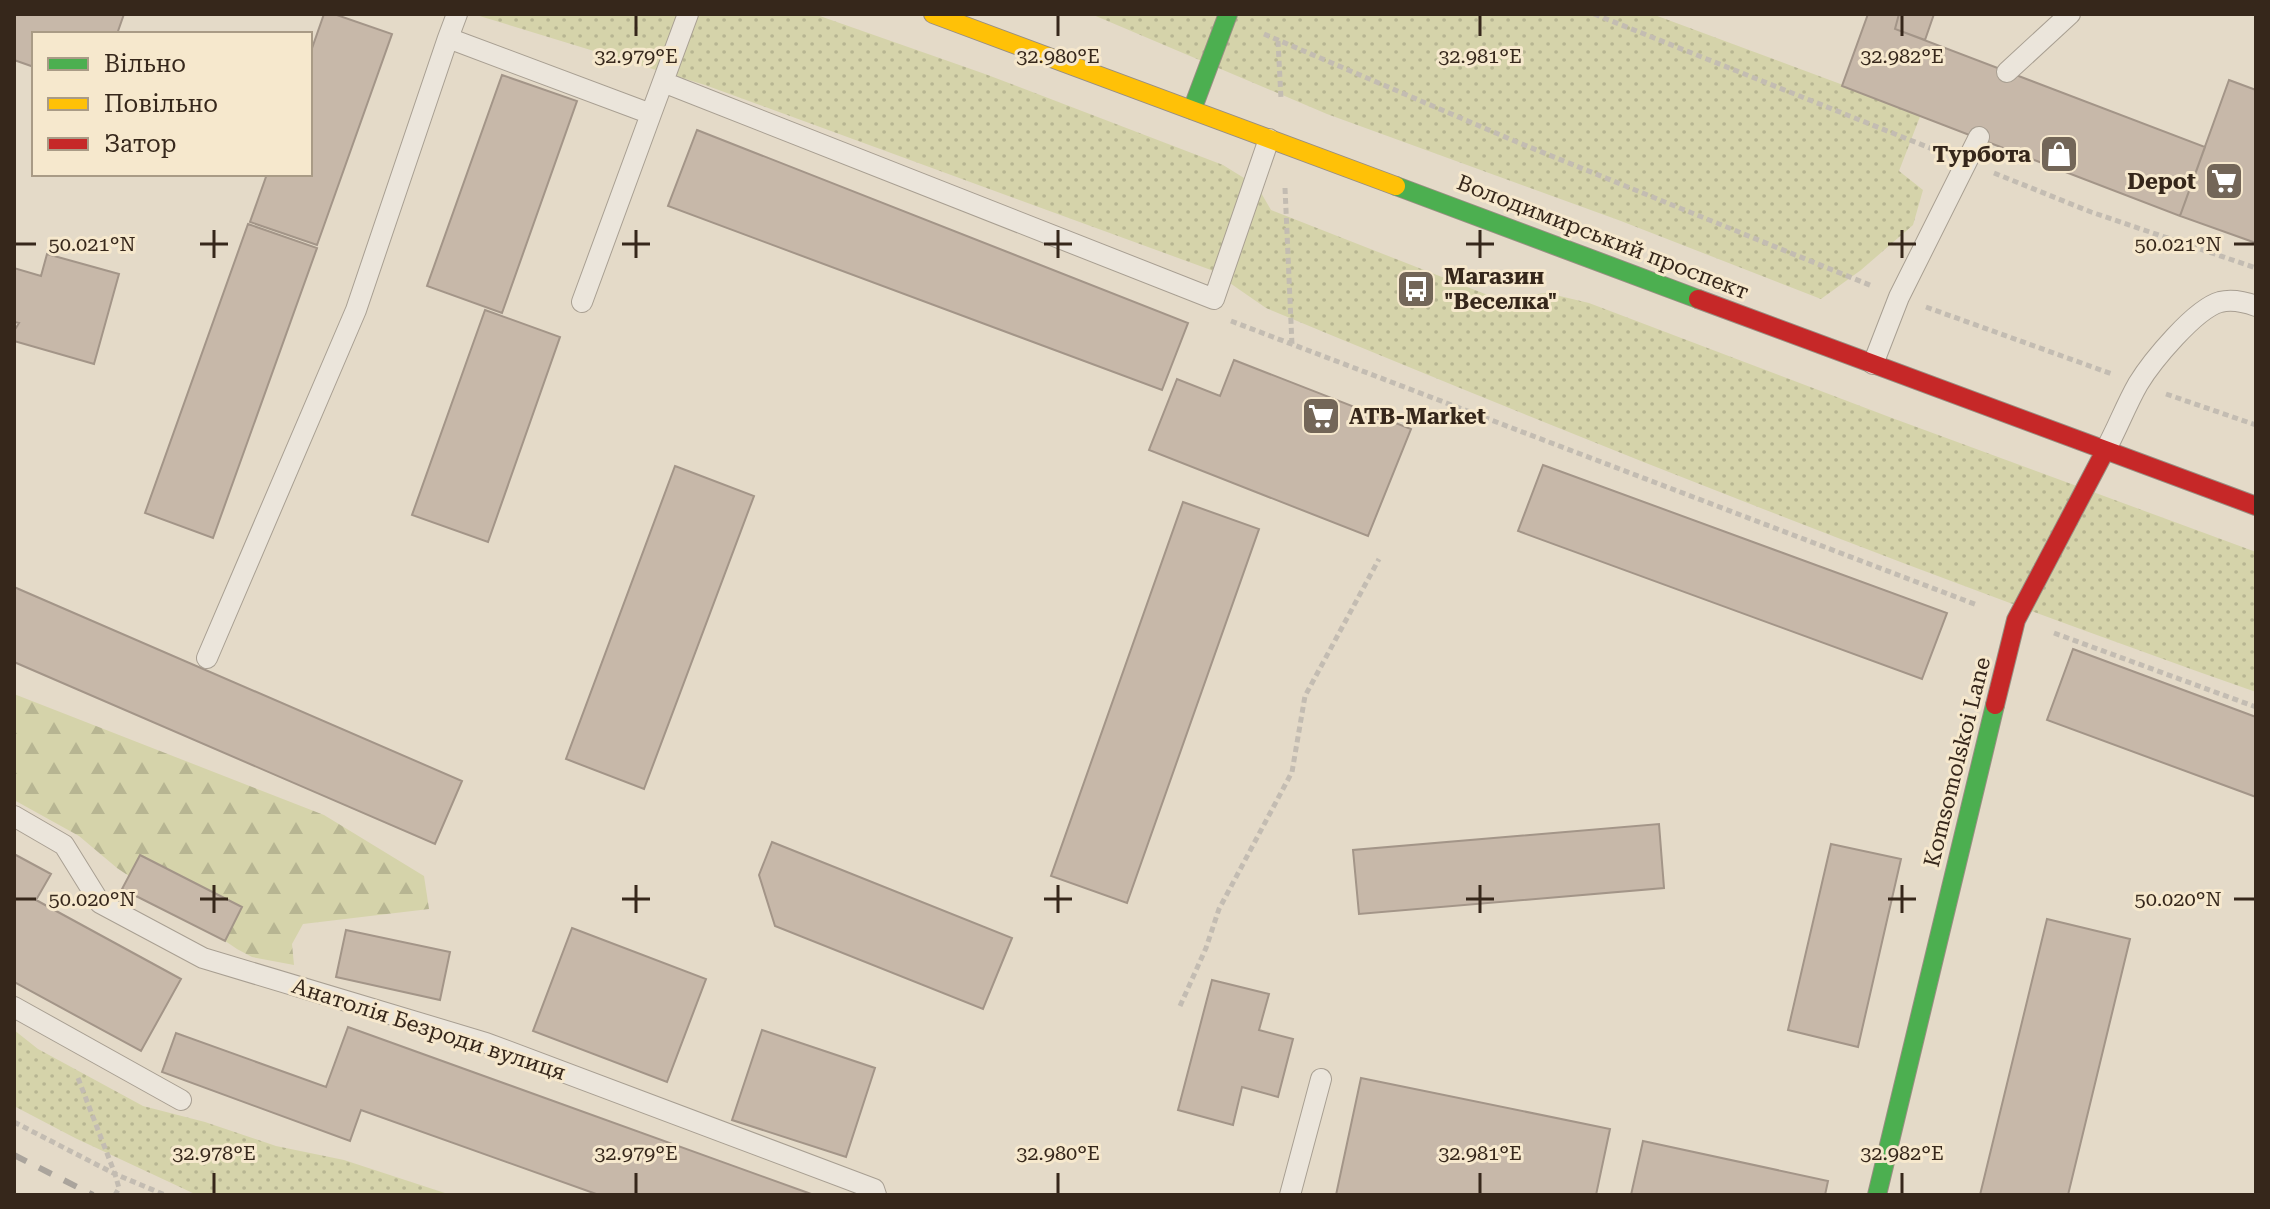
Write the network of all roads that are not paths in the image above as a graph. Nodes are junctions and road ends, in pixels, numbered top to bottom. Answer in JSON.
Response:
{"nodes":[{"id":1,"x":457,"y":14,"type":"edge"},
{"id":2,"x":688,"y":14,"type":"edge"},
{"id":3,"x":933,"y":14,"type":"edge"},
{"id":4,"x":2070,"y":14,"type":"edge"},
{"id":5,"x":1228,"y":16,"type":"edge"},
{"id":6,"x":448,"y":38,"type":"junction"},
{"id":7,"x":2007,"y":72,"type":"dead end"},
{"id":8,"x":663,"y":82,"type":"junction"},
{"id":9,"x":1192,"y":110,"type":"junction"},
{"id":10,"x":651,"y":114,"type":"junction"},
{"id":11,"x":1979,"y":137,"type":"dead end"},
{"id":12,"x":1269,"y":139,"type":"junction"},
{"id":13,"x":582,"y":302,"type":"dead end"},
{"id":14,"x":2256,"y":306,"type":"edge"},
{"id":15,"x":1873,"y":364,"type":"junction"},
{"id":16,"x":2105,"y":451,"type":"junction"},
{"id":17,"x":2256,"y":506,"type":"edge"},
{"id":18,"x":207,"y":658,"type":"dead end"},
{"id":19,"x":14,"y":816,"type":"edge"},
{"id":20,"x":14,"y":1007,"type":"edge"},
{"id":21,"x":1321,"y":1079,"type":"dead end"},
{"id":22,"x":181,"y":1100,"type":"dead end"},
{"id":23,"x":876,"y":1195,"type":"edge"},
{"id":24,"x":1290,"y":1195,"type":"edge"},
{"id":25,"x":1877,"y":1195,"type":"edge"}],
"edges":[{"from":1,"to":6,"type":"lane"},
{"from":2,"to":8,"type":"lane"},
{"from":3,"to":9,"type":"main road","name":"Володимирський проспект"},
{"from":4,"to":7,"type":"lane"},
{"from":5,"to":9,"type":"main road"},
{"from":6,"to":10,"type":"lane"},
{"from":6,"to":18,"type":"lane"},
{"from":8,"to":10,"type":"lane"},
{"from":8,"to":12,"type":"lane"},
{"from":9,"to":12,"type":"main road","name":"Володимирський проспект"},
{"from":10,"to":13,"type":"lane"},
{"from":11,"to":15,"type":"lane"},
{"from":12,"to":15,"type":"main road","name":"Володимирський проспект"},
{"from":14,"to":16,"type":"lane"},
{"from":15,"to":16,"type":"main road","name":"Володимирський проспект"},
{"from":16,"to":17,"type":"main road","name":"Володимирський проспект"},
{"from":16,"to":25,"type":"main road","name":"Komsomolskoi Lane"},
{"from":19,"to":23,"type":"lane","name":"Анатолія Безроди вулиця"},
{"from":20,"to":22,"type":"lane"},
{"from":21,"to":24,"type":"lane"}]}
